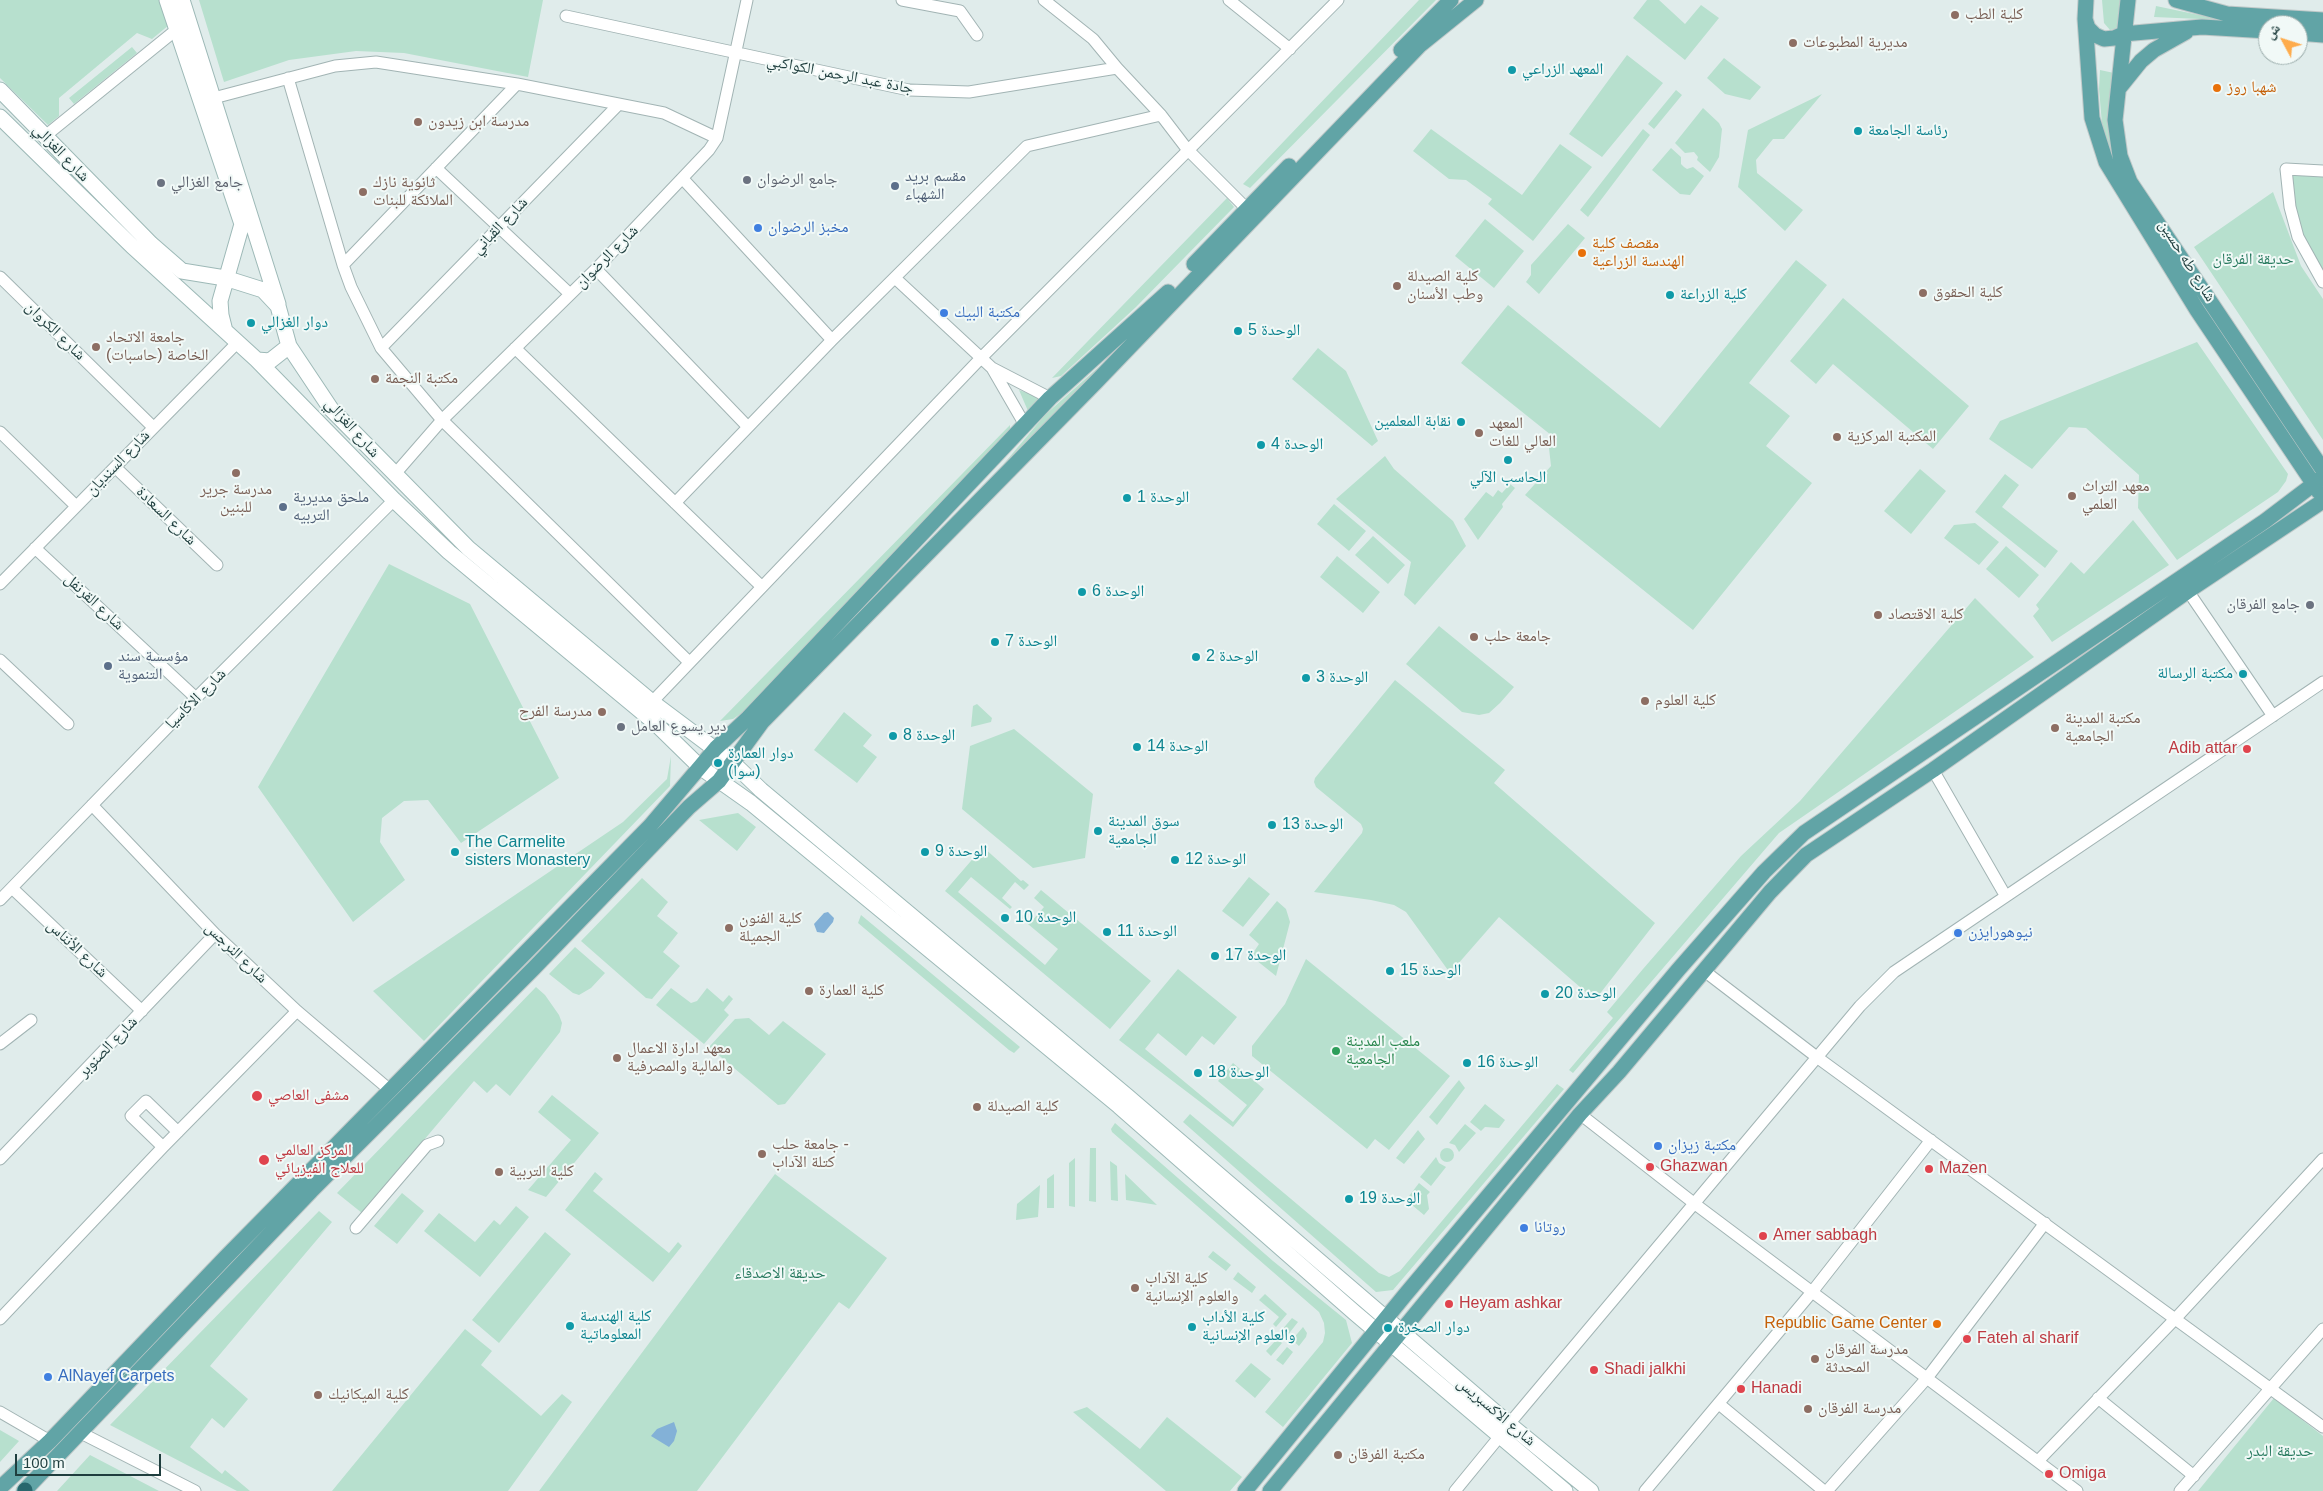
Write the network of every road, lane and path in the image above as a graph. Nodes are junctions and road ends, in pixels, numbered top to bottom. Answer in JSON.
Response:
{"nodes":[{"id":1,"x":167,"y":0,"type":"edge"},
{"id":2,"x":182,"y":0,"type":"edge"},
{"id":3,"x":747,"y":0,"type":"edge"},
{"id":4,"x":902,"y":0,"type":"edge"},
{"id":5,"x":1044,"y":0,"type":"edge"},
{"id":6,"x":1230,"y":0,"type":"edge"},
{"id":7,"x":1338,"y":0,"type":"edge"},
{"id":8,"x":1451,"y":0,"type":"edge"},
{"id":9,"x":1476,"y":0,"type":"edge"},
{"id":10,"x":2086,"y":0,"type":"edge"},
{"id":11,"x":2128,"y":0,"type":"edge"},
{"id":12,"x":2176,"y":0,"type":"edge"},
{"id":13,"x":2189,"y":3,"type":"edge"},
{"id":14,"x":566,"y":16,"type":"dead end"},
{"id":15,"x":2085,"y":18,"type":"junction"},
{"id":16,"x":2323,"y":20,"type":"edge"},
{"id":17,"x":2202,"y":27,"type":"junction"},
{"id":18,"x":176,"y":30,"type":"junction"},
{"id":19,"x":2258,"y":30,"type":"edge"},
{"id":20,"x":2122,"y":34,"type":"junction"},
{"id":21,"x":2308,"y":34,"type":"edge"},
{"id":22,"x":977,"y":35,"type":"dead end"},
{"id":23,"x":2323,"y":35,"type":"edge"},
{"id":24,"x":1290,"y":49,"type":"junction"},
{"id":25,"x":736,"y":54,"type":"junction"},
{"id":26,"x":1117,"y":68,"type":"junction"},
{"id":27,"x":288,"y":78,"type":"junction"},
{"id":28,"x":517,"y":84,"type":"junction"},
{"id":29,"x":2119,"y":89,"type":"junction"},
{"id":30,"x":0,"y":90,"type":"edge"},
{"id":31,"x":207,"y":100,"type":"junction"},
{"id":32,"x":620,"y":104,"type":"junction"},
{"id":33,"x":1161,"y":115,"type":"junction"},
{"id":34,"x":0,"y":117,"type":"edge"},
{"id":35,"x":44,"y":137,"type":"junction"},
{"id":36,"x":717,"y":138,"type":"junction"},
{"id":37,"x":1187,"y":149,"type":"junction"},
{"id":38,"x":436,"y":168,"type":"junction"},
{"id":39,"x":2323,"y":171,"type":"edge"},
{"id":40,"x":683,"y":179,"type":"junction"},
{"id":41,"x":1246,"y":208,"type":"junction"},
{"id":42,"x":499,"y":227,"type":"junction"},
{"id":43,"x":343,"y":265,"type":"junction"},
{"id":44,"x":596,"y":269,"type":"junction"},
{"id":45,"x":0,"y":277,"type":"edge"},
{"id":46,"x":225,"y":278,"type":"junction"},
{"id":47,"x":895,"y":278,"type":"junction"},
{"id":48,"x":2323,"y":281,"type":"edge"},
{"id":49,"x":570,"y":294,"type":"junction"},
{"id":50,"x":278,"y":306,"type":"junction"},
{"id":51,"x":225,"y":331,"type":"junction"},
{"id":52,"x":832,"y":340,"type":"junction"},
{"id":53,"x":237,"y":343,"type":"junction"},
{"id":54,"x":288,"y":346,"type":"junction"},
{"id":55,"x":381,"y":348,"type":"junction"},
{"id":56,"x":515,"y":348,"type":"junction"},
{"id":57,"x":981,"y":358,"type":"junction"},
{"id":58,"x":257,"y":360,"type":"junction"},
{"id":59,"x":992,"y":368,"type":"junction"},
{"id":60,"x":1050,"y":398,"type":"junction"},
{"id":61,"x":442,"y":420,"type":"junction"},
{"id":62,"x":1025,"y":425,"type":"junction"},
{"id":63,"x":153,"y":427,"type":"junction"},
{"id":64,"x":748,"y":427,"type":"junction"},
{"id":65,"x":0,"y":432,"type":"edge"},
{"id":66,"x":115,"y":466,"type":"junction"},
{"id":67,"x":2323,"y":470,"type":"edge"},
{"id":68,"x":395,"y":474,"type":"junction"},
{"id":69,"x":2318,"y":480,"type":"edge"},
{"id":70,"x":2323,"y":499,"type":"edge"},
{"id":71,"x":394,"y":500,"type":"junction"},
{"id":72,"x":675,"y":503,"type":"junction"},
{"id":73,"x":76,"y":506,"type":"junction"},
{"id":74,"x":35,"y":548,"type":"junction"},
{"id":75,"x":216,"y":565,"type":"dead end"},
{"id":76,"x":0,"y":583,"type":"edge"},
{"id":77,"x":761,"y":586,"type":"junction"},
{"id":78,"x":2188,"y":591,"type":"junction"},
{"id":79,"x":0,"y":660,"type":"edge"},
{"id":80,"x":689,"y":662,"type":"junction"},
{"id":81,"x":2323,"y":682,"type":"edge"},
{"id":82,"x":196,"y":698,"type":"junction"},
{"id":83,"x":652,"y":702,"type":"junction"},
{"id":84,"x":2274,"y":716,"type":"junction"},
{"id":85,"x":68,"y":724,"type":"dead end"},
{"id":86,"x":716,"y":748,"type":"junction"},
{"id":87,"x":732,"y":762,"type":"junction"},
{"id":88,"x":700,"y":767,"type":"junction"},
{"id":89,"x":1933,"y":770,"type":"junction"},
{"id":90,"x":718,"y":781,"type":"junction"},
{"id":91,"x":92,"y":805,"type":"junction"},
{"id":92,"x":12,"y":888,"type":"junction"},
{"id":93,"x":2005,"y":896,"type":"junction"},
{"id":94,"x":0,"y":900,"type":"edge"},
{"id":95,"x":215,"y":934,"type":"junction"},
{"id":96,"x":1703,"y":970,"type":"junction"},
{"id":97,"x":142,"y":1011,"type":"junction"},
{"id":98,"x":297,"y":1011,"type":"junction"},
{"id":99,"x":31,"y":1020,"type":"dead end"},
{"id":100,"x":1622,"y":1039,"type":"junction"},
{"id":101,"x":0,"y":1044,"type":"edge"},
{"id":102,"x":1637,"y":1050,"type":"junction"},
{"id":103,"x":1818,"y":1058,"type":"junction"},
{"id":104,"x":391,"y":1091,"type":"junction"},
{"id":105,"x":1580,"y":1114,"type":"junction"},
{"id":106,"x":178,"y":1132,"type":"junction"},
{"id":107,"x":1930,"y":1140,"type":"junction"},
{"id":108,"x":438,"y":1141,"type":"dead end"},
{"id":109,"x":163,"y":1147,"type":"junction"},
{"id":110,"x":0,"y":1159,"type":"edge"},
{"id":111,"x":2323,"y":1159,"type":"edge"},
{"id":112,"x":1695,"y":1204,"type":"junction"},
{"id":113,"x":2045,"y":1224,"type":"junction"},
{"id":114,"x":356,"y":1228,"type":"dead end"},
{"id":115,"x":1812,"y":1292,"type":"junction"},
{"id":116,"x":1387,"y":1318,"type":"junction"},
{"id":117,"x":2176,"y":1318,"type":"junction"},
{"id":118,"x":0,"y":1319,"type":"edge"},
{"id":119,"x":1376,"y":1330,"type":"junction"},
{"id":120,"x":2323,"y":1330,"type":"edge"},
{"id":121,"x":1397,"y":1337,"type":"junction"},
{"id":122,"x":1927,"y":1378,"type":"junction"},
{"id":123,"x":2272,"y":1388,"type":"junction"},
{"id":124,"x":2098,"y":1398,"type":"junction"},
{"id":125,"x":1719,"y":1404,"type":"junction"},
{"id":126,"x":0,"y":1412,"type":"edge"},
{"id":127,"x":2323,"y":1427,"type":"edge"},
{"id":128,"x":1505,"y":1430,"type":"junction"},
{"id":129,"x":79,"y":1432,"type":"junction"},
{"id":130,"x":50,"y":1441,"type":"junction"},
{"id":131,"x":2038,"y":1461,"type":"junction"},
{"id":132,"x":2194,"y":1476,"type":"junction"},
{"id":133,"x":0,"y":1488,"type":"edge"},
{"id":134,"x":24,"y":1491,"type":"edge"},
{"id":135,"x":195,"y":1491,"type":"edge"},
{"id":136,"x":1244,"y":1491,"type":"edge"},
{"id":137,"x":1270,"y":1491,"type":"edge"},
{"id":138,"x":1455,"y":1491,"type":"edge"},
{"id":139,"x":1565,"y":1491,"type":"edge"},
{"id":140,"x":1591,"y":1491,"type":"edge"},
{"id":141,"x":1645,"y":1491,"type":"edge"},
{"id":142,"x":1826,"y":1491,"type":"edge"},
{"id":143,"x":2078,"y":1491,"type":"edge"},
{"id":144,"x":2180,"y":1491,"type":"edge"}],
"edges":[{"from":1,"to":18,"type":"main road"},
{"from":2,"to":31,"type":"main road"},
{"from":3,"to":25,"type":"street","name":"شارع الرضوان"},
{"from":4,"to":22,"type":"street"},
{"from":5,"to":26,"type":"street"},
{"from":6,"to":24,"type":"street"},
{"from":7,"to":24,"type":"street"},
{"from":8,"to":41,"type":"main road"},
{"from":9,"to":87,"type":"main road"},
{"from":10,"to":15,"type":"main road","name":"شارع طه حسين"},
{"from":11,"to":20,"type":"main road"},
{"from":12,"to":13,"type":"main road"},
{"from":13,"to":16,"type":"main road"},
{"from":14,"to":25,"type":"street","name":"جادة عبد الرحمن الكواكبي"},
{"from":15,"to":20,"type":"main road"},
{"from":15,"to":69,"type":"main road","name":"شارع طه حسين"},
{"from":17,"to":19,"type":"main road"},
{"from":17,"to":20,"type":"main road"},
{"from":17,"to":29,"type":"main road"},
{"from":18,"to":31,"type":"main road"},
{"from":18,"to":35,"type":"street"},
{"from":20,"to":29,"type":"main road"},
{"from":21,"to":23,"type":"main road"},
{"from":24,"to":37,"type":"street"},
{"from":25,"to":26,"type":"street","name":"جادة عبد الرحمن الكواكبي"},
{"from":25,"to":36,"type":"street","name":"شارع الرضوان"},
{"from":26,"to":33,"type":"street"},
{"from":27,"to":28,"type":"street"},
{"from":27,"to":31,"type":"street"},
{"from":27,"to":43,"type":"street"},
{"from":28,"to":32,"type":"street"},
{"from":28,"to":38,"type":"street"},
{"from":29,"to":67,"type":"main road"},
{"from":30,"to":35,"type":"main road","name":"شارع الغزالي"},
{"from":31,"to":46,"type":"main road"},
{"from":31,"to":50,"type":"main road"},
{"from":32,"to":36,"type":"street"},
{"from":32,"to":42,"type":"street","name":"شارع القباني"},
{"from":33,"to":37,"type":"street"},
{"from":33,"to":47,"type":"street"},
{"from":34,"to":51,"type":"main road","name":"شارع الغزالي"},
{"from":35,"to":46,"type":"main road","name":"شارع الغزالي"},
{"from":36,"to":40,"type":"street","name":"شارع الرضوان"},
{"from":37,"to":41,"type":"street"},
{"from":37,"to":57,"type":"street"},
{"from":38,"to":42,"type":"street"},
{"from":38,"to":43,"type":"street"},
{"from":39,"to":48,"type":"street"},
{"from":40,"to":44,"type":"street","name":"شارع الرضوان"},
{"from":40,"to":52,"type":"street"},
{"from":41,"to":60,"type":"main road"},
{"from":42,"to":49,"type":"street"},
{"from":42,"to":55,"type":"street","name":"شارع القباني"},
{"from":43,"to":55,"type":"street"},
{"from":44,"to":49,"type":"street","name":"شارع الرضوان"},
{"from":44,"to":64,"type":"street"},
{"from":45,"to":63,"type":"street","name":"شارع الكروان"},
{"from":46,"to":50,"type":"main road","name":"شارع الغزالي"},
{"from":46,"to":51,"type":"main road"},
{"from":47,"to":52,"type":"street"},
{"from":47,"to":57,"type":"street"},
{"from":49,"to":56,"type":"street","name":"شارع الرضوان"},
{"from":50,"to":54,"type":"main road","name":"شارع الغزالي"},
{"from":51,"to":53,"type":"main road","name":"شارع الغزالي"},
{"from":52,"to":64,"type":"street"},
{"from":53,"to":58,"type":"main road","name":"شارع الغزالي"},
{"from":53,"to":63,"type":"street","name":"شارع السنديان"},
{"from":54,"to":58,"type":"main road"},
{"from":54,"to":68,"type":"main road","name":"شارع الغزالي"},
{"from":55,"to":61,"type":"street"},
{"from":56,"to":61,"type":"street","name":"شارع الرضوان"},
{"from":56,"to":72,"type":"street"},
{"from":57,"to":59,"type":"street"},
{"from":57,"to":77,"type":"street"},
{"from":58,"to":71,"type":"main road","name":"شارع الغزالي"},
{"from":59,"to":60,"type":"street"},
{"from":59,"to":62,"type":"street"},
{"from":60,"to":62,"type":"main road"},
{"from":61,"to":68,"type":"street","name":"شارع الرضوان"},
{"from":61,"to":80,"type":"street"},
{"from":62,"to":86,"type":"main road"},
{"from":63,"to":66,"type":"street","name":"شارع السنديان"},
{"from":64,"to":72,"type":"street"},
{"from":65,"to":73,"type":"street"},
{"from":66,"to":73,"type":"street","name":"شارع السنديان"},
{"from":66,"to":75,"type":"street","name":"شارع السعادة"},
{"from":68,"to":83,"type":"main road","name":"شارع الغزالي"},
{"from":69,"to":70,"type":"main road","name":"شارع طه حسين"},
{"from":69,"to":100,"type":"main road"},
{"from":70,"to":78,"type":"main road"},
{"from":71,"to":82,"type":"street","name":"شارع الاكاسيا"},
{"from":71,"to":88,"type":"main road","name":"شارع الغزالي"},
{"from":72,"to":77,"type":"street"},
{"from":73,"to":74,"type":"street","name":"شارع السنديان"},
{"from":74,"to":76,"type":"street","name":"شارع السنديان"},
{"from":74,"to":82,"type":"street","name":"شارع القرنفل"},
{"from":77,"to":80,"type":"street"},
{"from":78,"to":84,"type":"street"},
{"from":78,"to":89,"type":"main road"},
{"from":79,"to":85,"type":"street"},
{"from":80,"to":83,"type":"street"},
{"from":81,"to":84,"type":"street"},
{"from":82,"to":91,"type":"street","name":"شارع الاكاسيا"},
{"from":83,"to":86,"type":"main road","name":"شارع الغزالي"},
{"from":84,"to":93,"type":"street"},
{"from":86,"to":87,"type":"main road","name":"شارع الغزالي"},
{"from":86,"to":88,"type":"main road"},
{"from":87,"to":90,"type":"main road"},
{"from":87,"to":116,"type":"main road","name":"شارع الغزالي"},
{"from":88,"to":90,"type":"main road","name":"شارع الغزالي"},
{"from":88,"to":104,"type":"main road"},
{"from":89,"to":93,"type":"street"},
{"from":89,"to":96,"type":"main road"},
{"from":90,"to":119,"type":"main road","name":"شارع الغزالي"},
{"from":90,"to":129,"type":"main road"},
{"from":91,"to":92,"type":"street","name":"شارع الاكاسيا"},
{"from":91,"to":95,"type":"street","name":"شارع النرجس"},
{"from":92,"to":94,"type":"street","name":"شارع الاكاسيا"},
{"from":92,"to":97,"type":"street","name":"شارع الأنناس"},
{"from":93,"to":103,"type":"street"},
{"from":95,"to":97,"type":"street","name":"شارع الصنوبر"},
{"from":95,"to":98,"type":"street","name":"شارع النرجس"},
{"from":96,"to":102,"type":"main road"},
{"from":96,"to":103,"type":"street"},
{"from":97,"to":110,"type":"street","name":"شارع الصنوبر"},
{"from":98,"to":104,"type":"street","name":"شارع النرجس"},
{"from":98,"to":106,"type":"street"},
{"from":99,"to":101,"type":"street"},
{"from":100,"to":102,"type":"main road"},
{"from":100,"to":116,"type":"main road"},
{"from":102,"to":105,"type":"main road"},
{"from":103,"to":107,"type":"street"},
{"from":103,"to":112,"type":"street"},
{"from":104,"to":130,"type":"main road"},
{"from":105,"to":112,"type":"street"},
{"from":105,"to":121,"type":"main road"},
{"from":106,"to":109,"type":"street"},
{"from":106,"to":109,"type":"street"},
{"from":107,"to":113,"type":"street"},
{"from":107,"to":115,"type":"street"},
{"from":108,"to":114,"type":"street"},
{"from":109,"to":118,"type":"street"},
{"from":111,"to":117,"type":"street"},
{"from":112,"to":115,"type":"street"},
{"from":112,"to":128,"type":"street"},
{"from":113,"to":117,"type":"street"},
{"from":113,"to":122,"type":"street"},
{"from":115,"to":122,"type":"street"},
{"from":115,"to":125,"type":"street"},
{"from":116,"to":119,"type":"main road"},
{"from":116,"to":121,"type":"main road","name":"شارع الغزالي"},
{"from":117,"to":123,"type":"street"},
{"from":117,"to":124,"type":"street"},
{"from":119,"to":121,"type":"main road","name":"شارع الغزالي"},
{"from":119,"to":136,"type":"main road"},
{"from":120,"to":123,"type":"street"},
{"from":121,"to":128,"type":"main road","name":"شارع الاكسبريس"},
{"from":121,"to":137,"type":"main road"},
{"from":122,"to":131,"type":"street"},
{"from":122,"to":142,"type":"street"},
{"from":123,"to":127,"type":"street"},
{"from":123,"to":132,"type":"street"},
{"from":124,"to":131,"type":"street"},
{"from":124,"to":132,"type":"street"},
{"from":125,"to":141,"type":"street"},
{"from":125,"to":142,"type":"street"},
{"from":126,"to":130,"type":"street"},
{"from":128,"to":138,"type":"street"},
{"from":128,"to":139,"type":"main road"},
{"from":128,"to":140,"type":"main road","name":"شارع الاكسبريس"},
{"from":129,"to":134,"type":"main road"},
{"from":129,"to":135,"type":"street"},
{"from":130,"to":133,"type":"main road"},
{"from":131,"to":143,"type":"street"},
{"from":132,"to":144,"type":"street"}]}
